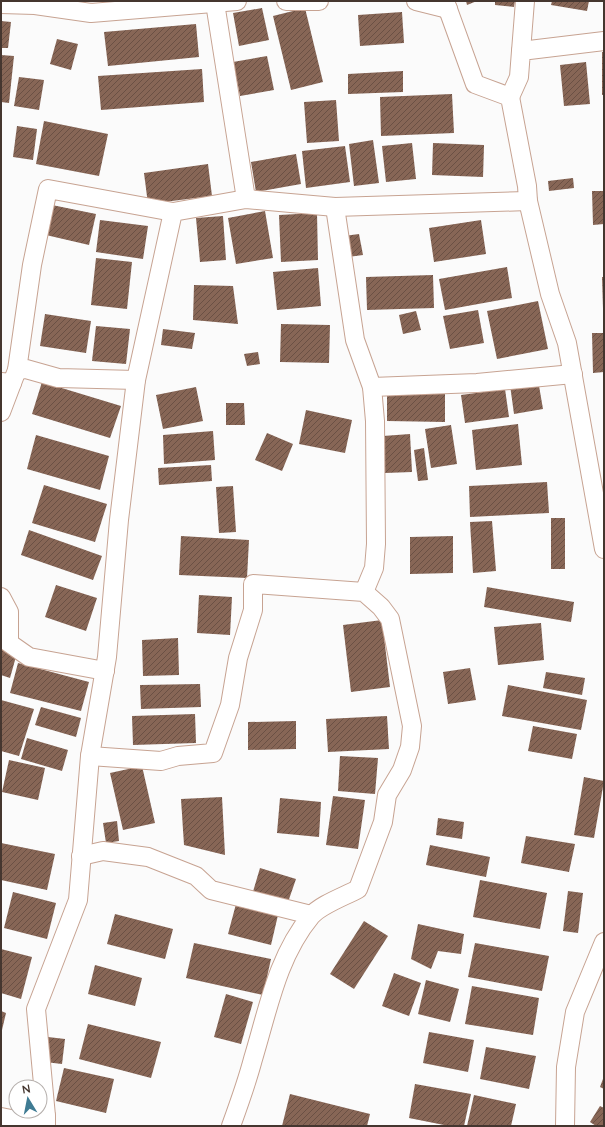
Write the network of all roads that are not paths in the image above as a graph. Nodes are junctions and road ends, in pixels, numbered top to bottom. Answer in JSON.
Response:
{"nodes":[{"id":1,"x":237,"y":1,"type":"edge"},
{"id":2,"x":286,"y":1,"type":"edge"},
{"id":3,"x":319,"y":1,"type":"edge"},
{"id":4,"x":416,"y":1,"type":"edge"},
{"id":5,"x":525,"y":1,"type":"edge"},
{"id":6,"x":215,"y":3,"type":"junction"},
{"id":7,"x":1,"y":4,"type":"edge"},
{"id":8,"x":447,"y":5,"type":"edge"},
{"id":9,"x":604,"y":42,"type":"edge"},
{"id":10,"x":521,"y":51,"type":"junction"},
{"id":11,"x":510,"y":97,"type":"junction"},
{"id":12,"x":246,"y":199,"type":"junction"},
{"id":13,"x":528,"y":201,"type":"junction"},
{"id":14,"x":335,"y":208,"type":"junction"},
{"id":15,"x":173,"y":212,"type":"junction"},
{"id":16,"x":573,"y":374,"type":"junction"},
{"id":17,"x":10,"y":378,"type":"edge"},
{"id":18,"x":136,"y":380,"type":"junction"},
{"id":19,"x":372,"y":387,"type":"junction"},
{"id":20,"x":1,"y":412,"type":"edge"},
{"id":21,"x":604,"y":548,"type":"edge"},
{"id":22,"x":364,"y":592,"type":"junction"},
{"id":23,"x":1,"y":597,"type":"edge"},
{"id":24,"x":5,"y":642,"type":"edge"},
{"id":25,"x":105,"y":671,"type":"junction"},
{"id":26,"x":90,"y":756,"type":"junction"},
{"id":27,"x":81,"y":856,"type":"junction"},
{"id":28,"x":311,"y":915,"type":"junction"},
{"id":29,"x":604,"y":942,"type":"edge"},
{"id":30,"x":1,"y":1117,"type":"edge"},
{"id":31,"x":41,"y":1123,"type":"edge"},
{"id":32,"x":231,"y":1126,"type":"edge"},
{"id":33,"x":565,"y":1126,"type":"edge"}],
"edges":[{"from":1,"to":6,"type":"street"},
{"from":2,"to":3,"type":"street"},
{"from":4,"to":8,"type":"street"},
{"from":5,"to":10,"type":"street"},
{"from":6,"to":7,"type":"street"},
{"from":6,"to":12,"type":"street"},
{"from":8,"to":11,"type":"street"},
{"from":9,"to":10,"type":"street"},
{"from":10,"to":11,"type":"street"},
{"from":11,"to":13,"type":"street"},
{"from":12,"to":14,"type":"street"},
{"from":12,"to":15,"type":"street"},
{"from":13,"to":14,"type":"street"},
{"from":13,"to":16,"type":"street"},
{"from":14,"to":19,"type":"street"},
{"from":15,"to":17,"type":"street"},
{"from":15,"to":18,"type":"street"},
{"from":16,"to":19,"type":"street"},
{"from":16,"to":21,"type":"street"},
{"from":17,"to":18,"type":"street"},
{"from":17,"to":20,"type":"street"},
{"from":18,"to":25,"type":"street"},
{"from":19,"to":22,"type":"street"},
{"from":22,"to":26,"type":"street"},
{"from":22,"to":28,"type":"street"},
{"from":23,"to":24,"type":"street"},
{"from":24,"to":25,"type":"street"},
{"from":25,"to":26,"type":"street"},
{"from":26,"to":27,"type":"street"},
{"from":27,"to":28,"type":"street"},
{"from":27,"to":31,"type":"street"},
{"from":28,"to":32,"type":"street"},
{"from":29,"to":33,"type":"street"},
{"from":30,"to":31,"type":"street"}]}
